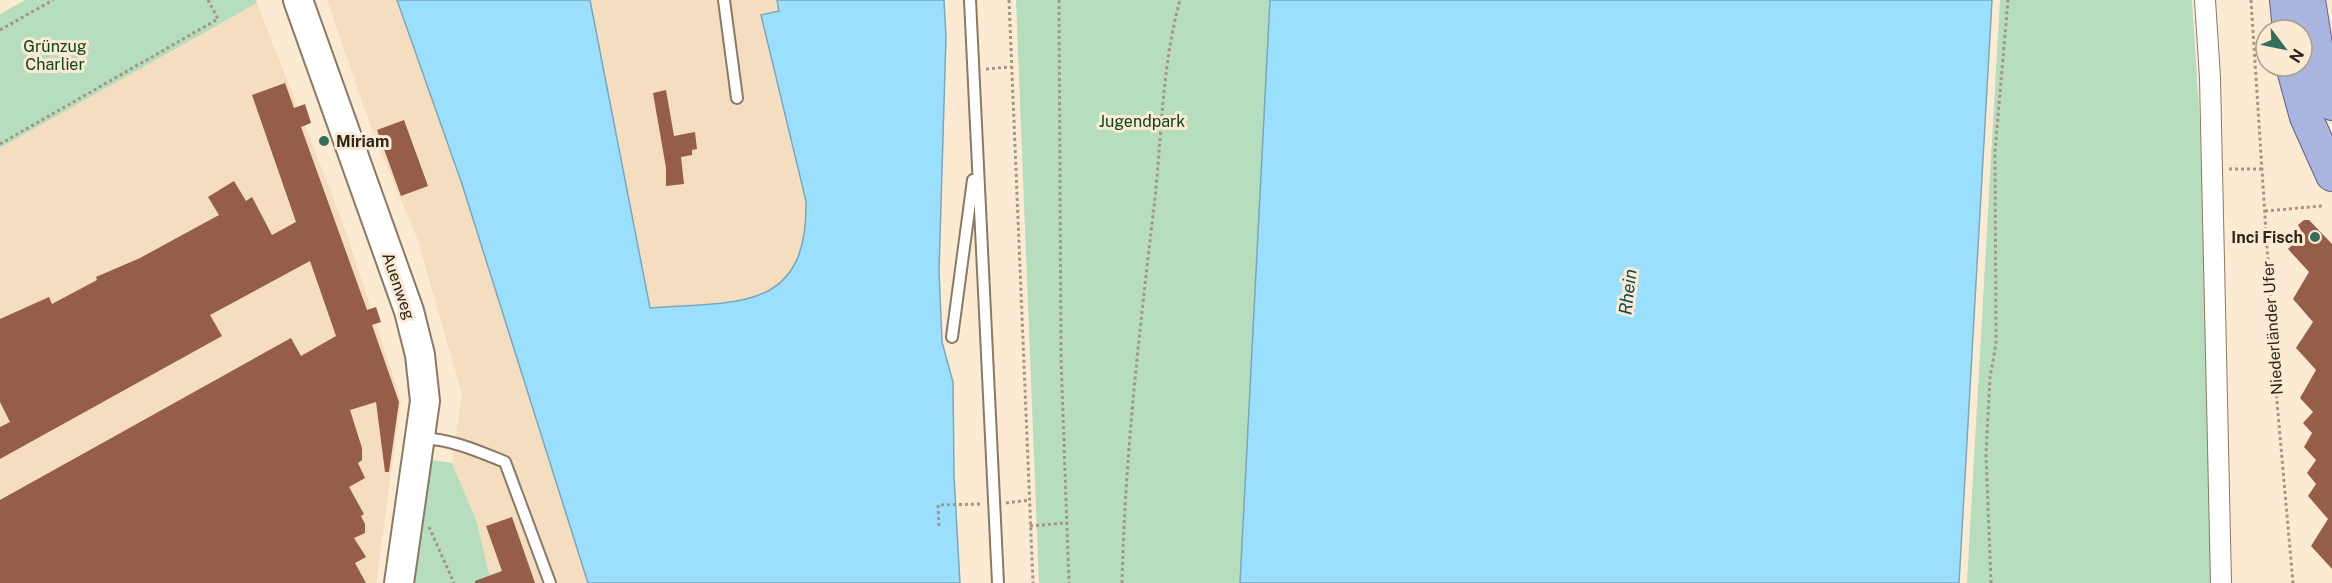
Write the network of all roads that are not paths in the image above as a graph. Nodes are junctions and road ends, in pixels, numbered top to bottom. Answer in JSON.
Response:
{"nodes":[{"id":1,"x":298,"y":0,"type":"edge"},
{"id":2,"x":724,"y":0,"type":"edge"},
{"id":3,"x":970,"y":0,"type":"edge"},
{"id":4,"x":2205,"y":0,"type":"edge"},
{"id":5,"x":2286,"y":0,"type":"edge"},
{"id":6,"x":2309,"y":0,"type":"edge"},
{"id":7,"x":2288,"y":18,"type":"edge"},
{"id":8,"x":2295,"y":78,"type":"edge"},
{"id":9,"x":737,"y":98,"type":"dead end"},
{"id":10,"x":2332,"y":104,"type":"edge"},
{"id":11,"x":977,"y":153,"type":"junction"},
{"id":12,"x":2332,"y":175,"type":"edge"},
{"id":13,"x":952,"y":337,"type":"dead end"},
{"id":14,"x":421,"y":438,"type":"junction"},
{"id":15,"x":399,"y":583,"type":"edge"},
{"id":16,"x":550,"y":583,"type":"edge"},
{"id":17,"x":998,"y":583,"type":"edge"},
{"id":18,"x":2221,"y":583,"type":"edge"}],
"edges":[{"from":1,"to":14,"type":"street","name":"Auenweg"},
{"from":2,"to":9,"type":"lane"},
{"from":3,"to":11,"type":"lane"},
{"from":4,"to":18,"type":"street"},
{"from":5,"to":7,"type":"main road"},
{"from":6,"to":10,"type":"main road"},
{"from":8,"to":12,"type":"main road"},
{"from":11,"to":13,"type":"lane"},
{"from":11,"to":17,"type":"lane"},
{"from":14,"to":15,"type":"street","name":"Auenweg"},
{"from":14,"to":16,"type":"lane"}]}
